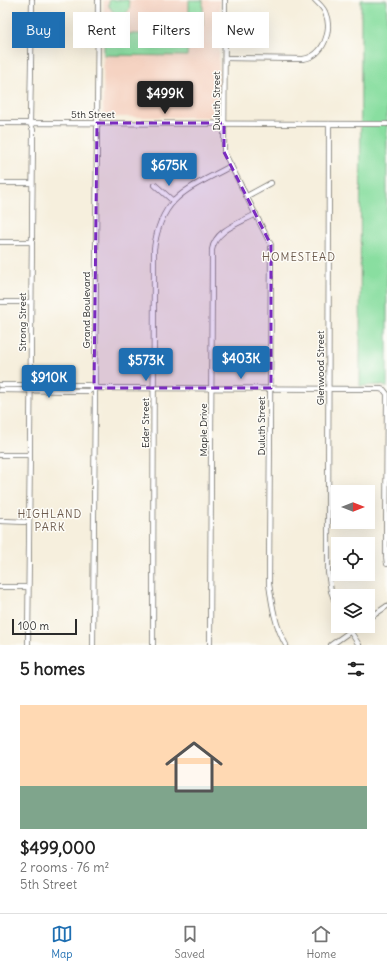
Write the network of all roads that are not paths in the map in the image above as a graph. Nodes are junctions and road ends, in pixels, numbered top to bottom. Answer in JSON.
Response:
{"nodes":[{"id":1,"x":32,"y":0,"type":"edge"},
{"id":2,"x":98,"y":0,"type":"edge"},
{"id":3,"x":225,"y":0,"type":"edge"},
{"id":4,"x":315,"y":0,"type":"edge"},
{"id":5,"x":225,"y":58,"type":"junction"},
{"id":6,"x":0,"y":123,"type":"edge"},
{"id":7,"x":30,"y":123,"type":"junction"},
{"id":8,"x":97,"y":123,"type":"junction"},
{"id":9,"x":224,"y":123,"type":"junction"},
{"id":10,"x":330,"y":124,"type":"junction"},
{"id":11,"x":387,"y":124,"type":"edge"},
{"id":12,"x":232,"y":166,"type":"junction"},
{"id":13,"x":0,"y":183,"type":"edge"},
{"id":14,"x":32,"y":183,"type":"junction"},
{"id":15,"x":271,"y":183,"type":"dead end"},
{"id":16,"x":155,"y":185,"type":"dead end"},
{"id":17,"x":247,"y":196,"type":"junction"},
{"id":18,"x":173,"y":201,"type":"junction"},
{"id":19,"x":256,"y":214,"type":"junction"},
{"id":20,"x":0,"y":242,"type":"edge"},
{"id":21,"x":32,"y":242,"type":"junction"},
{"id":22,"x":0,"y":302,"type":"edge"},
{"id":23,"x":31,"y":302,"type":"junction"},
{"id":24,"x":0,"y":385,"type":"edge"},
{"id":25,"x":30,"y":385,"type":"junction"},
{"id":26,"x":94,"y":388,"type":"junction"},
{"id":27,"x":154,"y":388,"type":"junction"},
{"id":28,"x":212,"y":388,"type":"junction"},
{"id":29,"x":271,"y":388,"type":"junction"},
{"id":30,"x":329,"y":388,"type":"junction"},
{"id":31,"x":0,"y":390,"type":"edge"},
{"id":32,"x":30,"y":390,"type":"junction"},
{"id":33,"x":0,"y":456,"type":"edge"},
{"id":34,"x":29,"y":456,"type":"junction"},
{"id":35,"x":0,"y":521,"type":"edge"},
{"id":36,"x":29,"y":522,"type":"junction"},
{"id":37,"x":387,"y":564,"type":"edge"},
{"id":38,"x":0,"y":587,"type":"edge"},
{"id":39,"x":28,"y":587,"type":"junction"},
{"id":40,"x":331,"y":590,"type":"edge"},
{"id":41,"x":387,"y":606,"type":"edge"},
{"id":42,"x":375,"y":614,"type":"edge"},
{"id":43,"x":349,"y":633,"type":"edge"},
{"id":44,"x":351,"y":633,"type":"edge"},
{"id":45,"x":28,"y":645,"type":"edge"},
{"id":46,"x":92,"y":645,"type":"edge"},
{"id":47,"x":153,"y":645,"type":"edge"},
{"id":48,"x":210,"y":645,"type":"edge"},
{"id":49,"x":286,"y":645,"type":"edge"},
{"id":50,"x":332,"y":645,"type":"edge"},
{"id":51,"x":359,"y":645,"type":"edge"}],
"edges":[{"from":1,"to":7,"type":"street","name":"Strong Street"},
{"from":2,"to":8,"type":"street","name":"Grand Boulevard"},
{"from":3,"to":5,"type":"street","name":"Duluth Street"},
{"from":4,"to":5,"type":"street"},
{"from":5,"to":9,"type":"street","name":"Duluth Street"},
{"from":6,"to":7,"type":"street","name":"5th Street"},
{"from":7,"to":8,"type":"street","name":"5th Street"},
{"from":7,"to":14,"type":"street","name":"Strong Street"},
{"from":8,"to":9,"type":"street","name":"5th Street"},
{"from":8,"to":26,"type":"street","name":"Grand Boulevard"},
{"from":9,"to":10,"type":"street","name":"5th Street"},
{"from":9,"to":12,"type":"street","name":"Duluth Street"},
{"from":10,"to":11,"type":"street","name":"5th Street"},
{"from":10,"to":30,"type":"street","name":"Glenwood Street"},
{"from":12,"to":17,"type":"street","name":"Duluth Street"},
{"from":12,"to":18,"type":"street","name":"Eder Street"},
{"from":13,"to":14,"type":"street"},
{"from":14,"to":21,"type":"street","name":"Strong Street"},
{"from":15,"to":17,"type":"street"},
{"from":16,"to":18,"type":"street"},
{"from":17,"to":19,"type":"street","name":"Duluth Street"},
{"from":18,"to":27,"type":"street","name":"Eder Street"},
{"from":19,"to":28,"type":"street","name":"Maple Drive"},
{"from":19,"to":29,"type":"street","name":"Duluth Street"},
{"from":20,"to":21,"type":"street"},
{"from":21,"to":23,"type":"street","name":"Strong Street"},
{"from":22,"to":23,"type":"street"},
{"from":23,"to":25,"type":"street","name":"Strong Street"},
{"from":24,"to":25,"type":"street"},
{"from":25,"to":26,"type":"street"},
{"from":25,"to":32,"type":"street","name":"Strong Street"},
{"from":26,"to":27,"type":"street"},
{"from":26,"to":32,"type":"street"},
{"from":26,"to":46,"type":"street","name":"Grand Boulevard"},
{"from":27,"to":28,"type":"street"},
{"from":27,"to":47,"type":"street","name":"Eder Street"},
{"from":28,"to":29,"type":"street"},
{"from":28,"to":48,"type":"street","name":"Maple Drive"},
{"from":29,"to":30,"type":"street"},
{"from":29,"to":49,"type":"street","name":"Duluth Street"},
{"from":30,"to":37,"type":"street"},
{"from":30,"to":40,"type":"street","name":"Glenwood Street"},
{"from":31,"to":32,"type":"street"},
{"from":32,"to":34,"type":"street","name":"Strong Street"},
{"from":33,"to":34,"type":"street"},
{"from":34,"to":36,"type":"street","name":"Strong Street"},
{"from":35,"to":36,"type":"street"},
{"from":36,"to":39,"type":"street","name":"Strong Street"},
{"from":38,"to":39,"type":"street"},
{"from":39,"to":45,"type":"street","name":"Strong Street"},
{"from":41,"to":42,"type":"street"},
{"from":43,"to":50,"type":"street"},
{"from":44,"to":51,"type":"street"}]}
